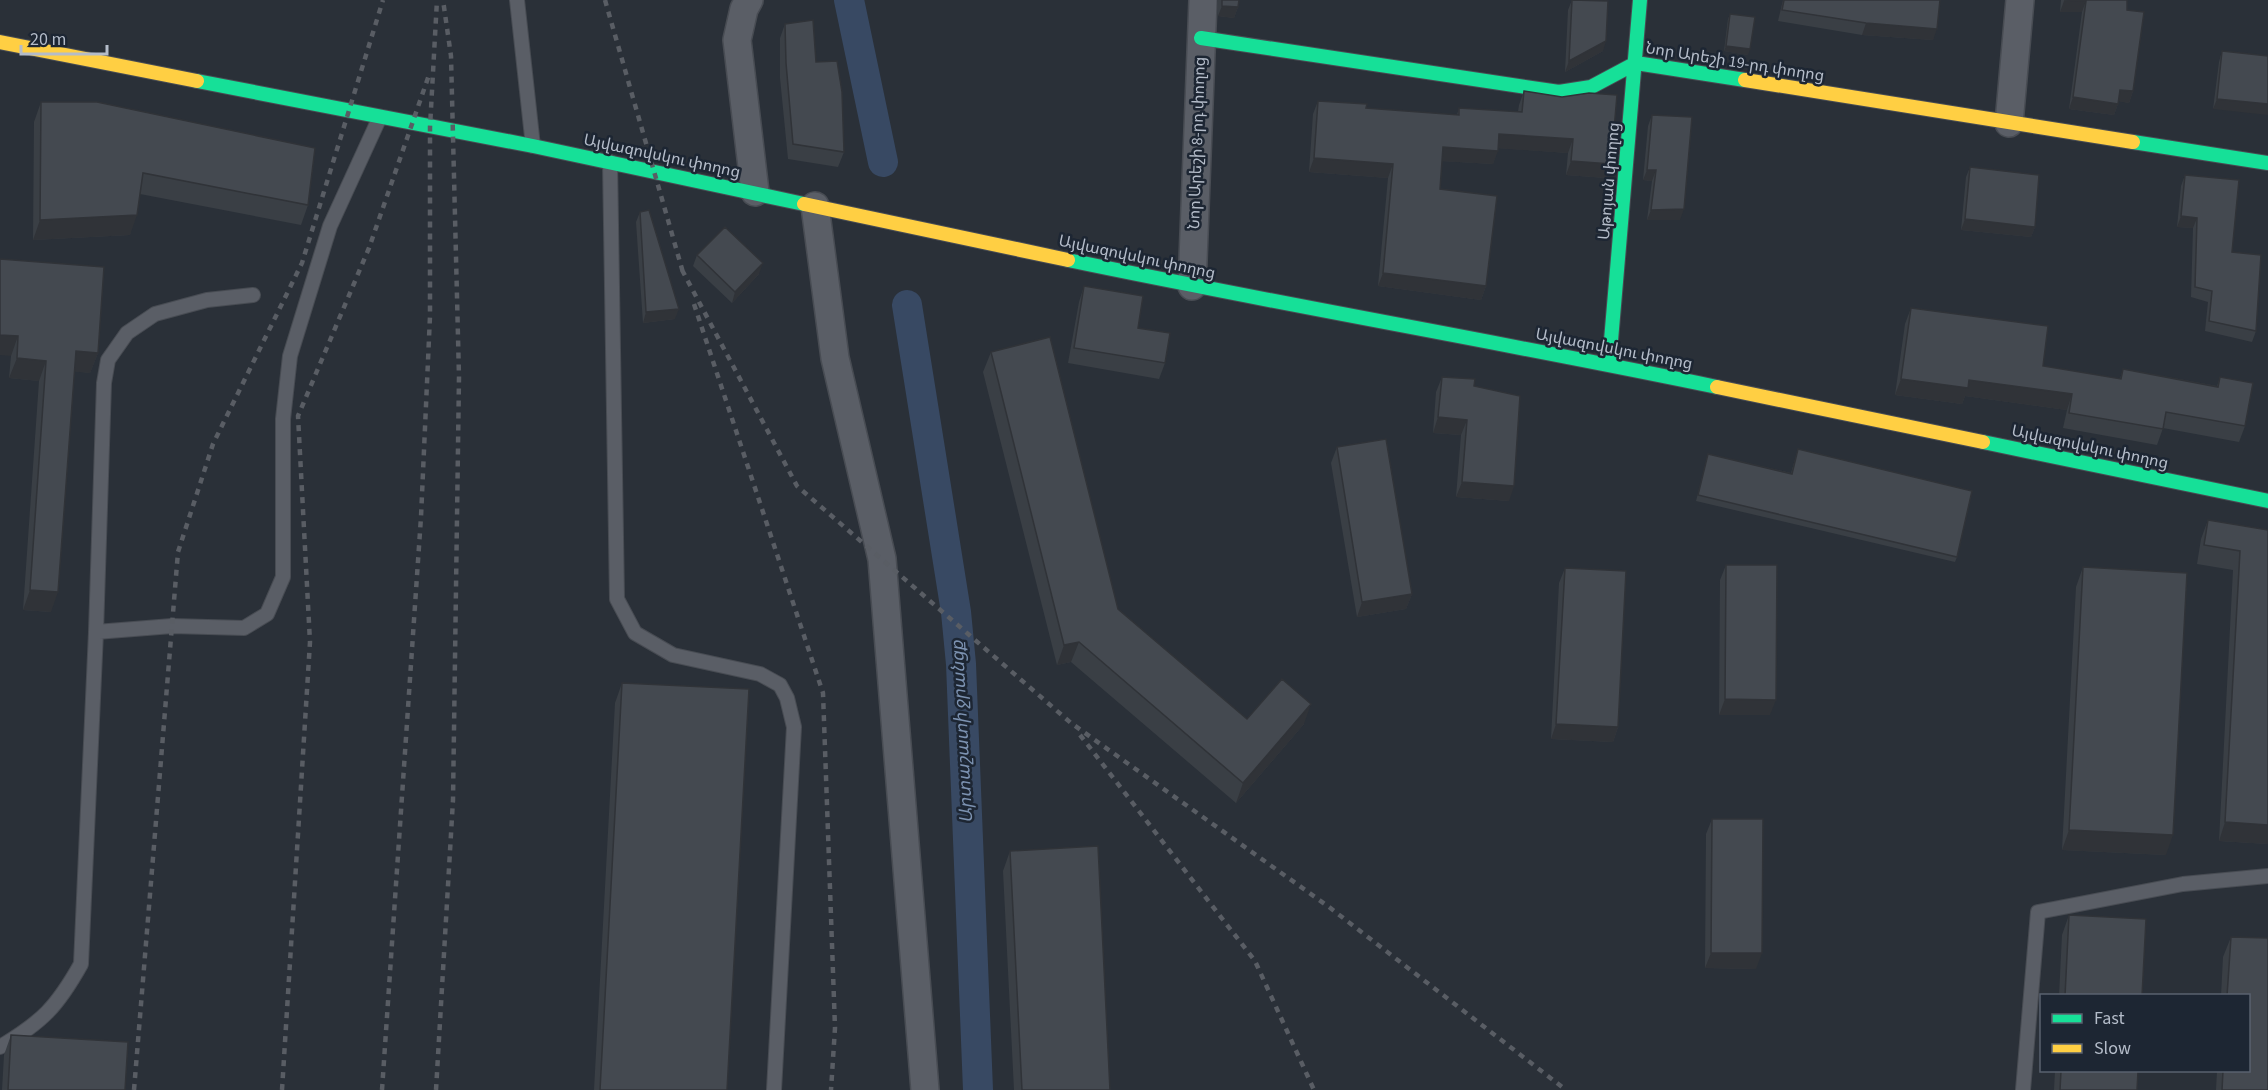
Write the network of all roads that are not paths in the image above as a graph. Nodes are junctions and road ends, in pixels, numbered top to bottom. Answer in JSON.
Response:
{"nodes":[{"id":1,"x":517,"y":0,"type":"edge"},
{"id":2,"x":749,"y":0,"type":"edge"},
{"id":3,"x":1203,"y":0,"type":"edge"},
{"id":4,"x":1640,"y":0,"type":"edge"},
{"id":5,"x":2020,"y":0,"type":"edge"},
{"id":6,"x":1201,"y":38,"type":"junction"},
{"id":7,"x":0,"y":42,"type":"edge"},
{"id":8,"x":1636,"y":63,"type":"junction"},
{"id":9,"x":379,"y":118,"type":"junction"},
{"id":10,"x":2009,"y":123,"type":"junction"},
{"id":11,"x":533,"y":146,"type":"junction"},
{"id":12,"x":610,"y":162,"type":"junction"},
{"id":13,"x":2268,"y":163,"type":"edge"},
{"id":14,"x":755,"y":192,"type":"junction"},
{"id":15,"x":815,"y":206,"type":"junction"},
{"id":16,"x":1192,"y":286,"type":"junction"},
{"id":17,"x":253,"y":295,"type":"dead end"},
{"id":18,"x":1609,"y":364,"type":"junction"},
{"id":19,"x":2268,"y":501,"type":"edge"},
{"id":20,"x":96,"y":632,"type":"junction"},
{"id":21,"x":2268,"y":876,"type":"edge"},
{"id":22,"x":0,"y":1047,"type":"edge"},
{"id":23,"x":774,"y":1090,"type":"edge"},
{"id":24,"x":925,"y":1090,"type":"edge"},
{"id":25,"x":2023,"y":1090,"type":"edge"}],
"edges":[{"from":1,"to":11,"type":"lane"},
{"from":2,"to":14,"type":"street"},
{"from":3,"to":6,"type":"street","name":"Նոր Արեշի 8-րդ փողոց"},
{"from":4,"to":8,"type":"main road","name":"Աթոյան փողոց"},
{"from":5,"to":10,"type":"street"},
{"from":6,"to":8,"type":"main road","name":"Նոր Արեշի 19-րդ փողոց"},
{"from":6,"to":16,"type":"street","name":"Նոր Արեշի 8-րդ փողոց"},
{"from":7,"to":9,"type":"main road","name":"Այվազովսկու փողոց"},
{"from":8,"to":10,"type":"main road","name":"Նոր Արեշի 19-րդ փողոց"},
{"from":8,"to":18,"type":"main road","name":"Աթոյան փողոց"},
{"from":9,"to":11,"type":"main road","name":"Այվազովսկու փողոց"},
{"from":9,"to":20,"type":"lane"},
{"from":10,"to":13,"type":"main road","name":"Նոր Արեշի 19-րդ փողոց"},
{"from":11,"to":12,"type":"main road","name":"Այվազովսկու փողոց"},
{"from":12,"to":14,"type":"main road","name":"Այվազովսկու փողոց"},
{"from":12,"to":23,"type":"lane"},
{"from":14,"to":15,"type":"main road","name":"Այվազովսկու փողոց"},
{"from":15,"to":16,"type":"main road","name":"Այվազովսկու փողոց"},
{"from":15,"to":24,"type":"street"},
{"from":16,"to":18,"type":"main road","name":"Այվազովսկու փողոց"},
{"from":17,"to":20,"type":"lane"},
{"from":18,"to":19,"type":"main road","name":"Այվազովսկու փողոց"},
{"from":20,"to":22,"type":"lane"},
{"from":21,"to":25,"type":"lane"}]}
